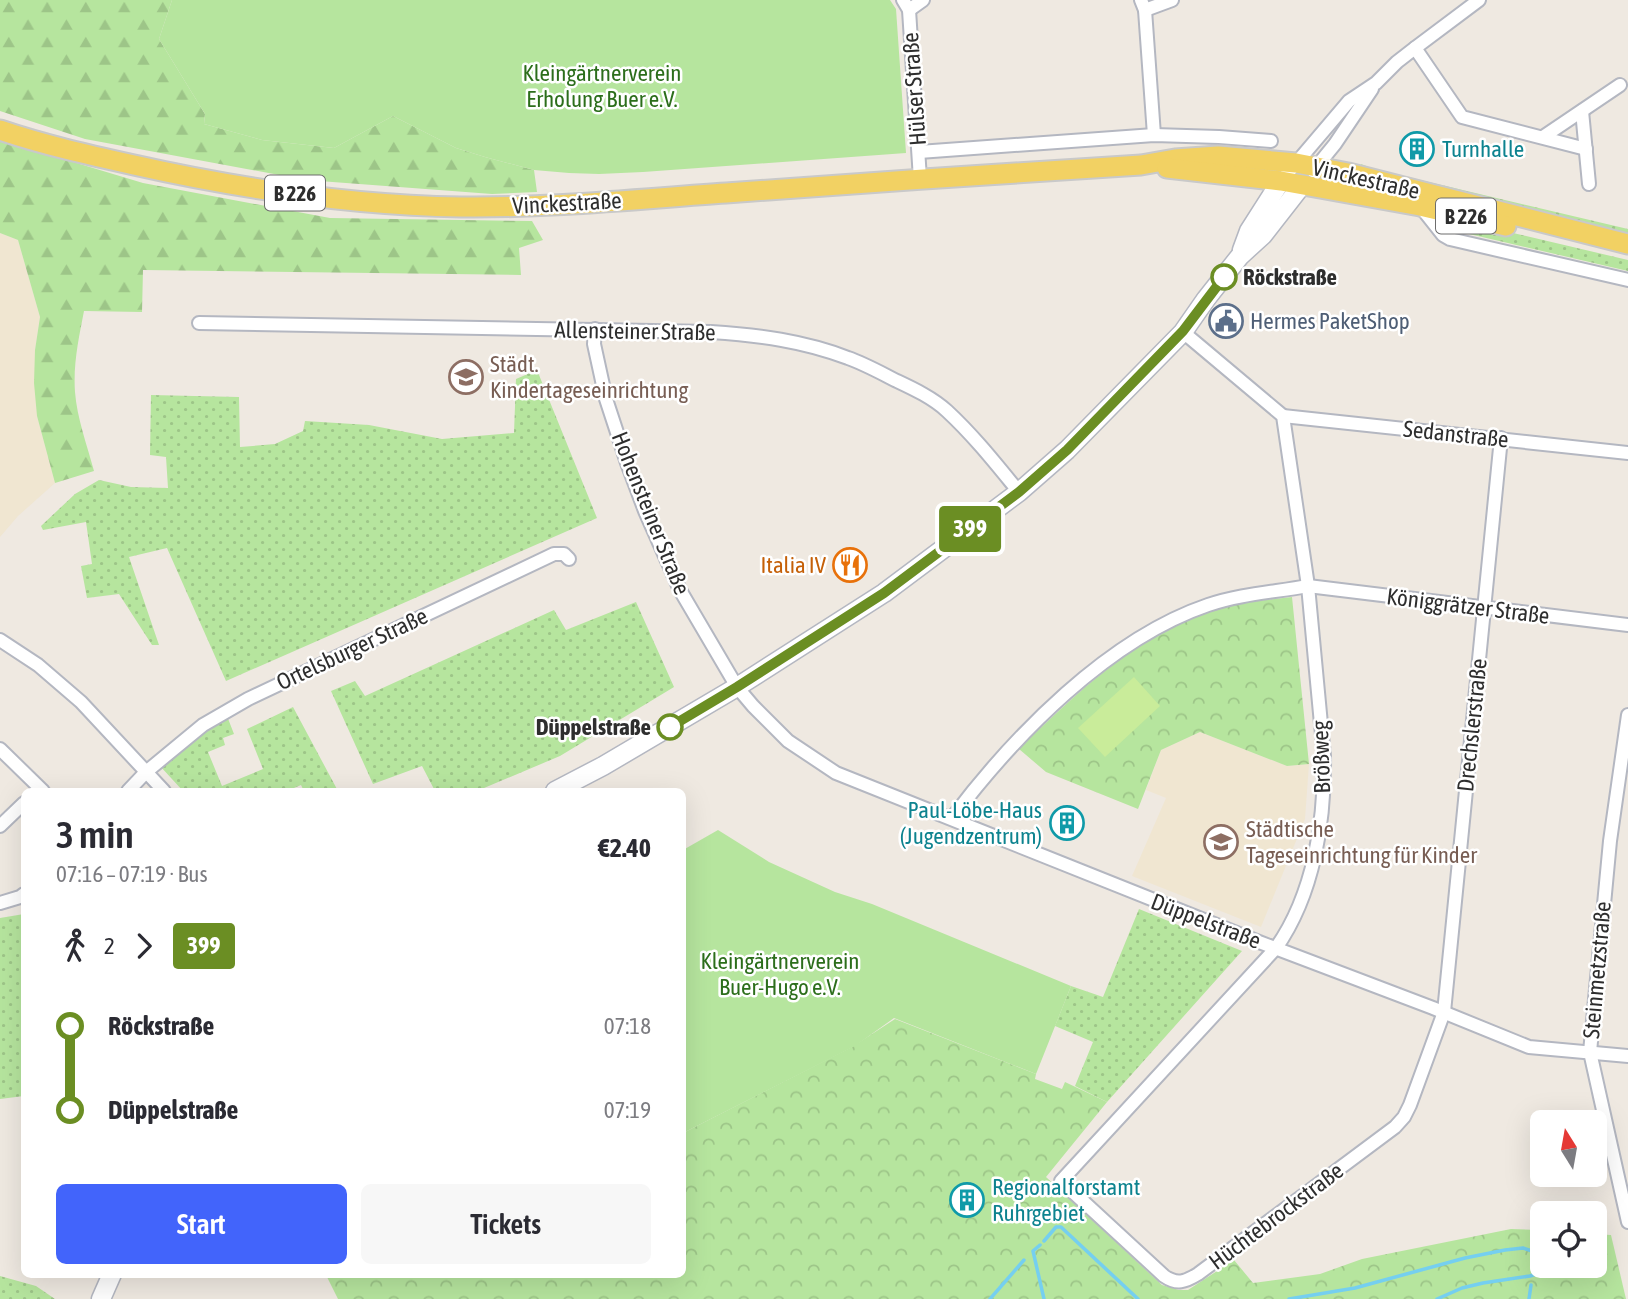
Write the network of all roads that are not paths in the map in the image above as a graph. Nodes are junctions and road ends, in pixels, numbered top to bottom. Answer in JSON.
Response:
{"nodes":[{"id":1,"x":923,"y":0,"type":"edge"},
{"id":2,"x":1172,"y":0,"type":"edge"},
{"id":3,"x":1479,"y":0,"type":"edge"},
{"id":4,"x":906,"y":5,"type":"edge"},
{"id":5,"x":1143,"y":5,"type":"edge"},
{"id":6,"x":1415,"y":48,"type":"junction"},
{"id":7,"x":1376,"y":83,"type":"junction"},
{"id":8,"x":1620,"y":85,"type":"dead end"},
{"id":9,"x":1582,"y":111,"type":"junction"},
{"id":10,"x":0,"y":130,"type":"edge"},
{"id":11,"x":1154,"y":135,"type":"junction"},
{"id":12,"x":1543,"y":137,"type":"junction"},
{"id":13,"x":1271,"y":141,"type":"dead end"},
{"id":14,"x":1586,"y":149,"type":"junction"},
{"id":15,"x":919,"y":152,"type":"junction"},
{"id":16,"x":1296,"y":163,"type":"junction"},
{"id":17,"x":1141,"y":165,"type":"junction"},
{"id":18,"x":1316,"y":167,"type":"junction"},
{"id":19,"x":920,"y":179,"type":"junction"},
{"id":20,"x":1281,"y":181,"type":"junction"},
{"id":21,"x":1589,"y":184,"type":"dead end"},
{"id":22,"x":1302,"y":185,"type":"junction"},
{"id":23,"x":1420,"y":206,"type":"junction"},
{"id":24,"x":1628,"y":244,"type":"edge"},
{"id":25,"x":1628,"y":255,"type":"edge"},
{"id":26,"x":1240,"y":257,"type":"junction"},
{"id":27,"x":1628,"y":280,"type":"edge"},
{"id":28,"x":199,"y":323,"type":"dead end"},
{"id":29,"x":595,"y":329,"type":"junction"},
{"id":30,"x":1183,"y":331,"type":"junction"},
{"id":31,"x":1283,"y":416,"type":"junction"},
{"id":32,"x":1501,"y":438,"type":"junction"},
{"id":33,"x":1628,"y":453,"type":"edge"},
{"id":34,"x":1019,"y":492,"type":"junction"},
{"id":35,"x":569,"y":559,"type":"dead end"},
{"id":36,"x":1308,"y":586,"type":"junction"},
{"id":37,"x":1483,"y":608,"type":"junction"},
{"id":38,"x":1628,"y":625,"type":"edge"},
{"id":39,"x":0,"y":640,"type":"edge"},
{"id":40,"x":737,"y":687,"type":"junction"},
{"id":41,"x":1628,"y":715,"type":"edge"},
{"id":42,"x":0,"y":749,"type":"edge"},
{"id":43,"x":146,"y":772,"type":"junction"},
{"id":44,"x":38,"y":788,"type":"edge"},
{"id":45,"x":131,"y":788,"type":"edge"},
{"id":46,"x":161,"y":788,"type":"edge"},
{"id":47,"x":561,"y":788,"type":"edge"},
{"id":48,"x":21,"y":806,"type":"edge"},
{"id":49,"x":951,"y":818,"type":"junction"},
{"id":50,"x":0,"y":826,"type":"edge"},
{"id":51,"x":21,"y":896,"type":"edge"},
{"id":52,"x":0,"y":903,"type":"edge"},
{"id":53,"x":1276,"y":948,"type":"junction"},
{"id":54,"x":1444,"y":1012,"type":"junction"},
{"id":55,"x":1590,"y":1052,"type":"junction"},
{"id":56,"x":1628,"y":1056,"type":"edge"},
{"id":57,"x":1061,"y":1181,"type":"joint"},
{"id":58,"x":1628,"y":1222,"type":"edge"},
{"id":59,"x":110,"y":1278,"type":"edge"},
{"id":60,"x":102,"y":1299,"type":"edge"}],
"edges":[{"from":1,"to":4,"type":"street"},
{"from":2,"to":5,"type":"street"},
{"from":3,"to":6,"type":"street"},
{"from":4,"to":15,"type":"street","name":"Hülser Straße"},
{"from":5,"to":11,"type":"street"},
{"from":6,"to":7,"type":"street"},
{"from":6,"to":12,"type":"street"},
{"from":7,"to":16,"type":"street"},
{"from":7,"to":18,"type":"street"},
{"from":8,"to":9,"type":"street"},
{"from":9,"to":12,"type":"street"},
{"from":9,"to":14,"type":"street"},
{"from":10,"to":19,"type":"main road","name":"Vinckestraße","number":"B 226"},
{"from":11,"to":13,"type":"street"},
{"from":11,"to":15,"type":"street"},
{"from":12,"to":14,"type":"street"},
{"from":14,"to":21,"type":"street"},
{"from":15,"to":19,"type":"street","name":"Hülser Straße"},
{"from":16,"to":17,"type":"main road","name":"Vinckestraße","number":"B 226"},
{"from":16,"to":18,"type":"main road","name":"Vinckestraße","number":"B 226"},
{"from":16,"to":20,"type":"street"},
{"from":17,"to":19,"type":"main road","name":"Vinckestraße","number":"B 226"},
{"from":17,"to":20,"type":"main road","name":"Vinckestraße","number":"B 226"},
{"from":18,"to":22,"type":"street"},
{"from":18,"to":24,"type":"main road","name":"Vinckestraße","number":"B 226"},
{"from":20,"to":22,"type":"main road","name":"Vinckestraße","number":"B 226"},
{"from":20,"to":26,"type":"street"},
{"from":22,"to":23,"type":"main road","name":"Vinckestraße","number":"B 226"},
{"from":22,"to":26,"type":"street"},
{"from":23,"to":25,"type":"main road","name":"Vinckestraße","number":"B 226"},
{"from":23,"to":27,"type":"street","name":"Vinckestraße"},
{"from":26,"to":30,"type":"street"},
{"from":28,"to":29,"type":"street","name":"Allensteiner Straße"},
{"from":29,"to":34,"type":"street","name":"Allensteiner Straße"},
{"from":29,"to":40,"type":"street","name":"Hohensteiner Straße"},
{"from":30,"to":31,"type":"street"},
{"from":30,"to":34,"type":"street"},
{"from":31,"to":32,"type":"street","name":"Sedanstraße"},
{"from":31,"to":36,"type":"street","name":"Brößweg"},
{"from":32,"to":33,"type":"street","name":"Sedanstraße"},
{"from":32,"to":37,"type":"street","name":"Drechslerstraße"},
{"from":34,"to":40,"type":"street"},
{"from":35,"to":43,"type":"street","name":"Ortelsburger Straße"},
{"from":36,"to":37,"type":"street","name":"Königgrätzer Straße"},
{"from":36,"to":49,"type":"street","name":"Königgrätzer Straße"},
{"from":36,"to":53,"type":"street","name":"Brößweg"},
{"from":37,"to":38,"type":"street","name":"Königgrätzer Straße"},
{"from":37,"to":54,"type":"street","name":"Drechslerstraße"},
{"from":39,"to":43,"type":"street"},
{"from":40,"to":47,"type":"street"},
{"from":40,"to":49,"type":"street","name":"Düppelstraße"},
{"from":41,"to":55,"type":"street","name":"Steinmetzstraße"},
{"from":42,"to":44,"type":"street"},
{"from":43,"to":45,"type":"street","name":"Ortelsburger Straße"},
{"from":43,"to":46,"type":"street"},
{"from":48,"to":50,"type":"street"},
{"from":49,"to":53,"type":"street","name":"Düppelstraße"},
{"from":51,"to":52,"type":"street"},
{"from":53,"to":54,"type":"street","name":"Düppelstraße"},
{"from":53,"to":57,"type":"street","name":"Brößweg"},
{"from":54,"to":55,"type":"street","name":"Düppelstraße"},
{"from":54,"to":57,"type":"street","name":"Hüchtebrockstraße"},
{"from":55,"to":56,"type":"street","name":"Düppelstraße"},
{"from":55,"to":58,"type":"street","name":"Steinmetzstraße"},
{"from":59,"to":60,"type":"street"}]}
